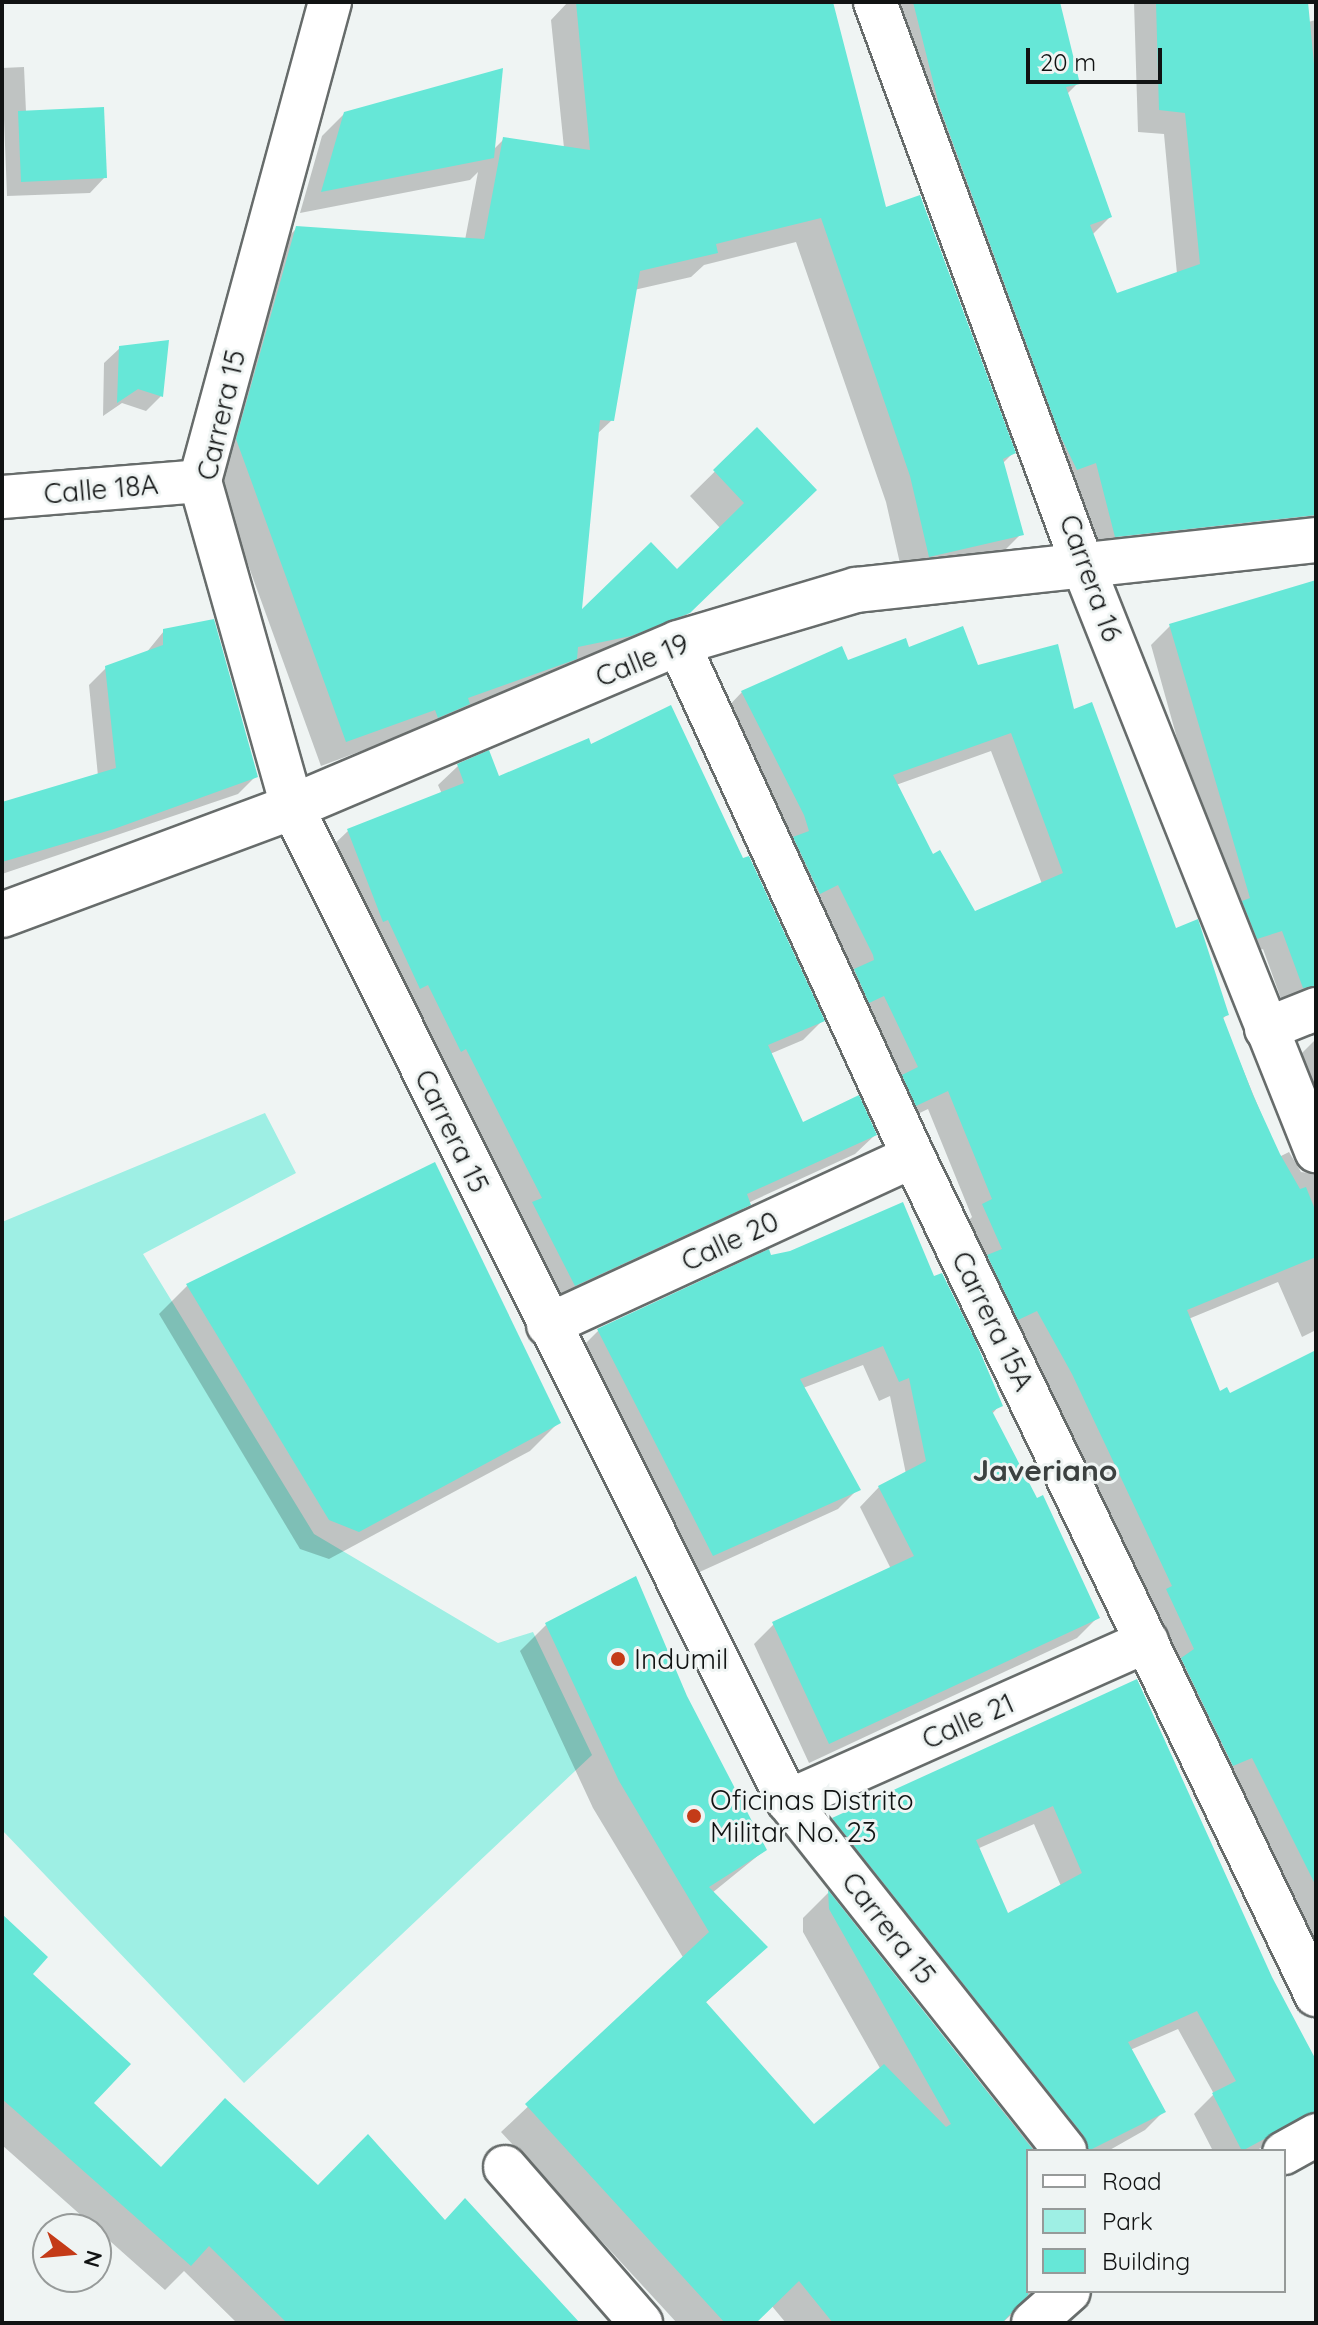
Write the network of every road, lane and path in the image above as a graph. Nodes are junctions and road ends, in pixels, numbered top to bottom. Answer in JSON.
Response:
{"nodes":[{"id":1,"x":330,"y":2,"type":"edge"},
{"id":2,"x":875,"y":2,"type":"edge"},
{"id":3,"x":200,"y":481,"type":"junction"},
{"id":4,"x":2,"y":497,"type":"edge"},
{"id":5,"x":1316,"y":540,"type":"edge"},
{"id":6,"x":1083,"y":566,"type":"junction"},
{"id":7,"x":678,"y":643,"type":"junction"},
{"id":8,"x":292,"y":807,"type":"junction"},
{"id":9,"x":2,"y":915,"type":"edge"},
{"id":10,"x":1316,"y":1009,"type":"edge"},
{"id":11,"x":1266,"y":1029,"type":"junction"},
{"id":12,"x":1316,"y":1151,"type":"edge"},
{"id":13,"x":913,"y":1156,"type":"junction"},
{"id":14,"x":548,"y":1325,"type":"junction"},
{"id":15,"x":1147,"y":1641,"type":"junction"},
{"id":16,"x":788,"y":1801,"type":"junction"},
{"id":17,"x":1316,"y":1995,"type":"edge"},
{"id":18,"x":1316,"y":2135,"type":"edge"},
{"id":19,"x":1063,"y":2149,"type":"edge"},
{"id":20,"x":1286,"y":2152,"type":"edge"},
{"id":21,"x":505,"y":2167,"type":"dead end"},
{"id":22,"x":1067,"y":2293,"type":"edge"},
{"id":23,"x":641,"y":2323,"type":"edge"},
{"id":24,"x":1033,"y":2323,"type":"edge"}],
"edges":[{"from":1,"to":3,"type":"street","name":"Carrera 15"},
{"from":2,"to":6,"type":"street","name":"Carrera 16"},
{"from":3,"to":4,"type":"street","name":"Calle 18A"},
{"from":3,"to":8,"type":"street","name":"Carrera 15"},
{"from":5,"to":6,"type":"street","name":"Calle 19"},
{"from":6,"to":7,"type":"street","name":"Calle 19"},
{"from":6,"to":11,"type":"street","name":"Carrera 16"},
{"from":7,"to":8,"type":"street","name":"Calle 19"},
{"from":7,"to":13,"type":"street","name":"Carrera 15A"},
{"from":8,"to":9,"type":"street","name":"Calle 19"},
{"from":8,"to":14,"type":"street","name":"Carrera 15"},
{"from":10,"to":11,"type":"street"},
{"from":11,"to":12,"type":"street","name":"Carrera 16"},
{"from":13,"to":14,"type":"street","name":"Calle 20"},
{"from":13,"to":15,"type":"street","name":"Carrera 15A"},
{"from":14,"to":16,"type":"street","name":"Carrera 15"},
{"from":15,"to":16,"type":"street","name":"Calle 21"},
{"from":15,"to":17,"type":"street","name":"Carrera 15A"},
{"from":16,"to":19,"type":"street","name":"Carrera 15"},
{"from":18,"to":20,"type":"street"},
{"from":21,"to":23,"type":"street"},
{"from":22,"to":24,"type":"street"}]}
